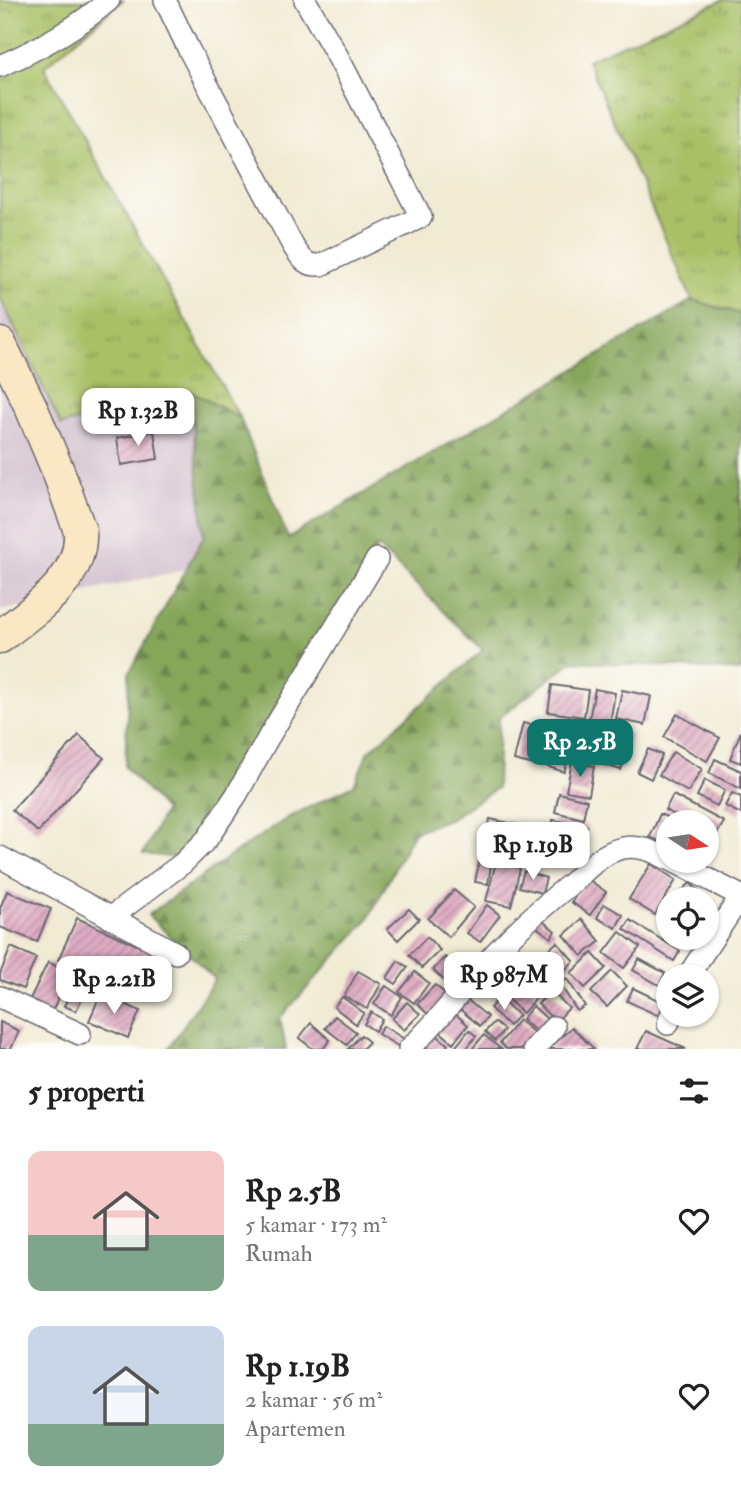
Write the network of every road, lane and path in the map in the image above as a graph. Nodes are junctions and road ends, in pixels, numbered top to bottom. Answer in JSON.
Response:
{"nodes":[{"id":1,"x":108,"y":0,"type":"edge"},
{"id":2,"x":165,"y":0,"type":"edge"},
{"id":3,"x":305,"y":0,"type":"edge"},
{"id":4,"x":0,"y":66,"type":"edge"},
{"id":5,"x":0,"y":344,"type":"edge"},
{"id":6,"x":377,"y":559,"type":"dead end"},
{"id":7,"x":0,"y":637,"type":"edge"},
{"id":8,"x":656,"y":854,"type":"edge"},
{"id":9,"x":0,"y":857,"type":"edge"},
{"id":10,"x":696,"y":873,"type":"edge"},
{"id":11,"x":741,"y":896,"type":"edge"},
{"id":12,"x":110,"y":918,"type":"junction"},
{"id":13,"x":176,"y":953,"type":"dead end"},
{"id":14,"x":696,"y":964,"type":"edge"},
{"id":15,"x":0,"y":997,"type":"edge"},
{"id":16,"x":554,"y":1027,"type":"dead end"},
{"id":17,"x":80,"y":1034,"type":"dead end"},
{"id":18,"x":409,"y":1049,"type":"edge"},
{"id":19,"x":534,"y":1049,"type":"edge"}],
"edges":[{"from":1,"to":4,"type":"street"},
{"from":2,"to":3,"type":"street"},
{"from":5,"to":7,"type":"street"},
{"from":6,"to":12,"type":"street"},
{"from":8,"to":18,"type":"street"},
{"from":9,"to":12,"type":"street"},
{"from":10,"to":11,"type":"street"},
{"from":11,"to":14,"type":"street"},
{"from":12,"to":13,"type":"street"},
{"from":15,"to":17,"type":"street"},
{"from":16,"to":19,"type":"street"}]}
